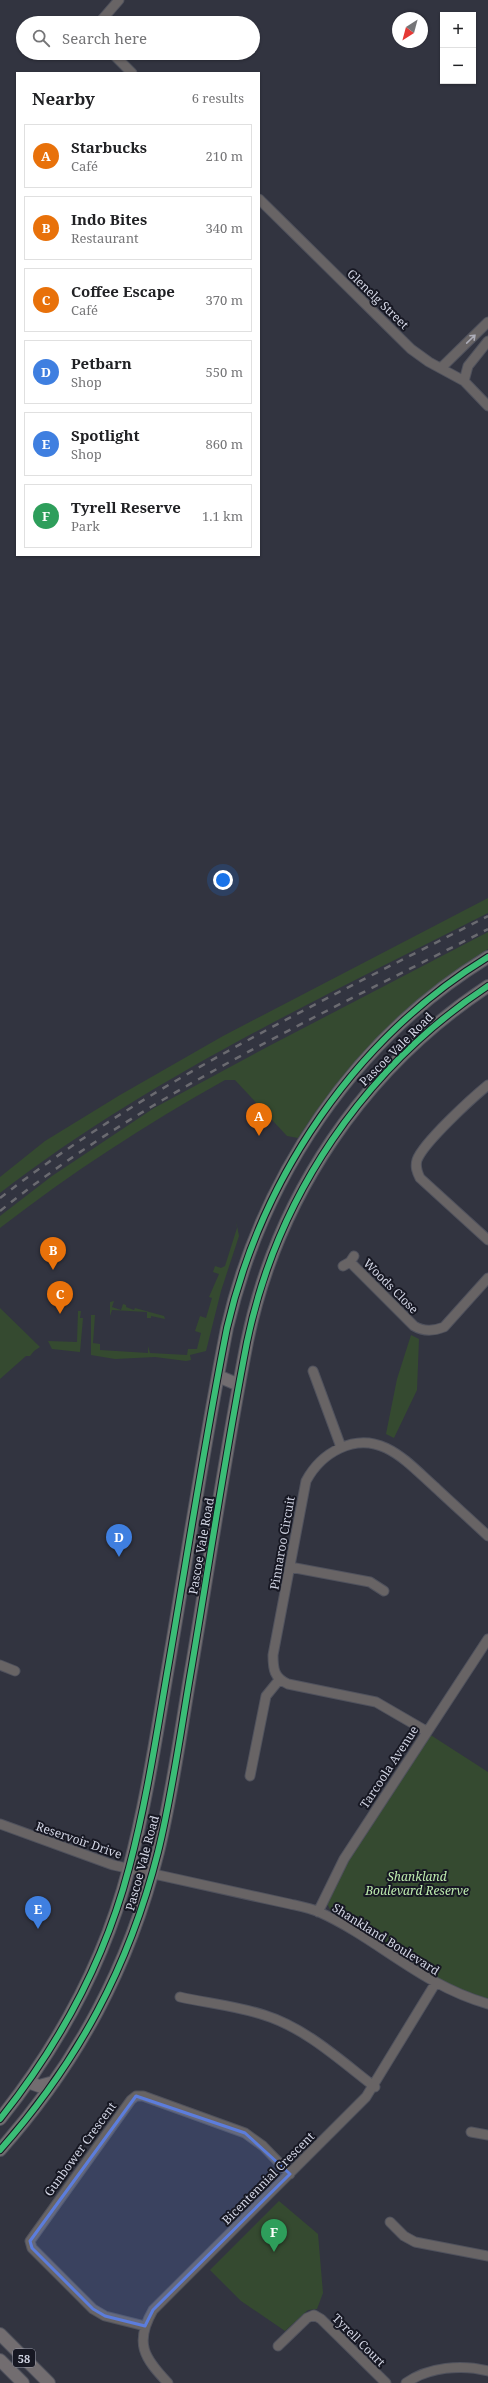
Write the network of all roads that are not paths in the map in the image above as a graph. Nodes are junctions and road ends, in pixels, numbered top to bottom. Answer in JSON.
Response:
{"nodes":[{"id":1,"x":119,"y":0,"type":"edge"},
{"id":2,"x":105,"y":16,"type":"edge"},
{"id":3,"x":119,"y":60,"type":"edge"},
{"id":4,"x":131,"y":72,"type":"edge"},
{"id":5,"x":260,"y":201,"type":"edge"},
{"id":6,"x":488,"y":322,"type":"edge"},
{"id":7,"x":488,"y":341,"type":"edge"},
{"id":8,"x":442,"y":367,"type":"junction"},
{"id":9,"x":464,"y":381,"type":"junction"},
{"id":10,"x":488,"y":406,"type":"edge"},
{"id":11,"x":488,"y":957,"type":"edge"},
{"id":12,"x":488,"y":986,"type":"edge"},
{"id":13,"x":488,"y":1086,"type":"edge"},
{"id":14,"x":488,"y":1240,"type":"edge"},
{"id":15,"x":349,"y":1262,"type":"dead end"},
{"id":16,"x":488,"y":1278,"type":"edge"},
{"id":17,"x":323,"y":1367,"type":"dead end"},
{"id":18,"x":217,"y":1381,"type":"junction"},
{"id":19,"x":239,"y":1385,"type":"junction"},
{"id":20,"x":341,"y":1448,"type":"junction"},
{"id":21,"x":488,"y":1536,"type":"edge"},
{"id":22,"x":290,"y":1567,"type":"junction"},
{"id":23,"x":384,"y":1592,"type":"dead end"},
{"id":24,"x":488,"y":1640,"type":"edge"},
{"id":25,"x":0,"y":1665,"type":"edge"},
{"id":26,"x":15,"y":1671,"type":"dead end"},
{"id":27,"x":279,"y":1680,"type":"junction"},
{"id":28,"x":426,"y":1731,"type":"junction"},
{"id":29,"x":250,"y":1778,"type":"dead end"},
{"id":30,"x":0,"y":1824,"type":"edge"},
{"id":31,"x":129,"y":1869,"type":"junction"},
{"id":32,"x":152,"y":1874,"type":"junction"},
{"id":33,"x":318,"y":1912,"type":"junction"},
{"id":34,"x":435,"y":1984,"type":"junction"},
{"id":35,"x":180,"y":1997,"type":"dead end"},
{"id":36,"x":488,"y":2004,"type":"edge"},
{"id":37,"x":28,"y":2082,"type":"junction"},
{"id":38,"x":54,"y":2082,"type":"junction"},
{"id":39,"x":375,"y":2087,"type":"junction"},
{"id":40,"x":0,"y":2119,"type":"edge"},
{"id":41,"x":470,"y":2132,"type":"dead end"},
{"id":42,"x":488,"y":2135,"type":"edge"},
{"id":43,"x":0,"y":2150,"type":"edge"},
{"id":44,"x":290,"y":2174,"type":"junction"},
{"id":45,"x":390,"y":2222,"type":"dead end"},
{"id":46,"x":488,"y":2256,"type":"edge"},
{"id":47,"x":145,"y":2326,"type":"junction"},
{"id":48,"x":0,"y":2334,"type":"edge"},
{"id":49,"x":278,"y":2346,"type":"dead end"},
{"id":50,"x":0,"y":2360,"type":"edge"},
{"id":51,"x":488,"y":2371,"type":"edge"},
{"id":52,"x":24,"y":2383,"type":"edge"},
{"id":53,"x":49,"y":2383,"type":"edge"},
{"id":54,"x":168,"y":2383,"type":"edge"},
{"id":55,"x":386,"y":2383,"type":"edge"},
{"id":56,"x":406,"y":2383,"type":"edge"}],
"edges":[{"from":1,"to":2,"type":"street"},
{"from":3,"to":4,"type":"street"},
{"from":5,"to":8,"type":"street","name":"Glenelg Street"},
{"from":8,"to":6,"type":"street","one_way":true},
{"from":7,"to":9,"type":"street"},
{"from":8,"to":9,"type":"street","name":"Glenelg Street"},
{"from":9,"to":10,"type":"street","name":"Glenelg Street"},
{"from":11,"to":18,"type":"main road","name":"Pascoe Vale Road"},
{"from":12,"to":19,"type":"main road","name":"Pascoe Vale Road"},
{"from":13,"to":14,"type":"street"},
{"from":15,"to":16,"type":"street","name":"Woods Close"},
{"from":17,"to":20,"type":"street"},
{"from":18,"to":19,"type":"main road"},
{"from":18,"to":31,"type":"main road","name":"Pascoe Vale Road"},
{"from":19,"to":32,"type":"main road","name":"Pascoe Vale Road"},
{"from":20,"to":21,"type":"street","name":"Pinnaroo Circuit"},
{"from":20,"to":22,"type":"street","name":"Pinnaroo Circuit"},
{"from":22,"to":23,"type":"street"},
{"from":22,"to":27,"type":"street","name":"Pinnaroo Circuit"},
{"from":24,"to":28,"type":"street","name":"Tarcoola Avenue"},
{"from":25,"to":26,"type":"street"},
{"from":27,"to":28,"type":"street"},
{"from":27,"to":29,"type":"street"},
{"from":28,"to":33,"type":"street","name":"Tarcoola Avenue"},
{"from":30,"to":31,"type":"street","name":"Reservoir Drive"},
{"from":31,"to":32,"type":"street","name":"Reservoir Drive"},
{"from":31,"to":37,"type":"main road","name":"Pascoe Vale Road"},
{"from":32,"to":33,"type":"street","name":"Shankland Boulevard"},
{"from":32,"to":38,"type":"main road","name":"Pascoe Vale Road"},
{"from":33,"to":34,"type":"street","name":"Shankland Boulevard"},
{"from":34,"to":36,"type":"street","name":"Shankland Boulevard"},
{"from":34,"to":39,"type":"street","name":"Bicentennial Crescent"},
{"from":35,"to":39,"type":"street"},
{"from":37,"to":38,"type":"main road"},
{"from":37,"to":40,"type":"main road","name":"Pascoe Vale Road"},
{"from":38,"to":43,"type":"main road","name":"Pascoe Vale Road"},
{"from":39,"to":44,"type":"street","name":"Bicentennial Crescent"},
{"from":41,"to":42,"type":"street"},
{"from":44,"to":47,"type":"street","name":"Bicentennial Crescent"},
{"from":44,"to":47,"type":"street","name":"Gunbower Crescent"},
{"from":45,"to":46,"type":"street"},
{"from":47,"to":54,"type":"street","name":"Bicentennial Crescent"},
{"from":48,"to":53,"type":"main road","number":"58"},
{"from":49,"to":55,"type":"street","name":"Tyrell Court"},
{"from":50,"to":52,"type":"main road","number":"58"},
{"from":51,"to":56,"type":"street"}]}
